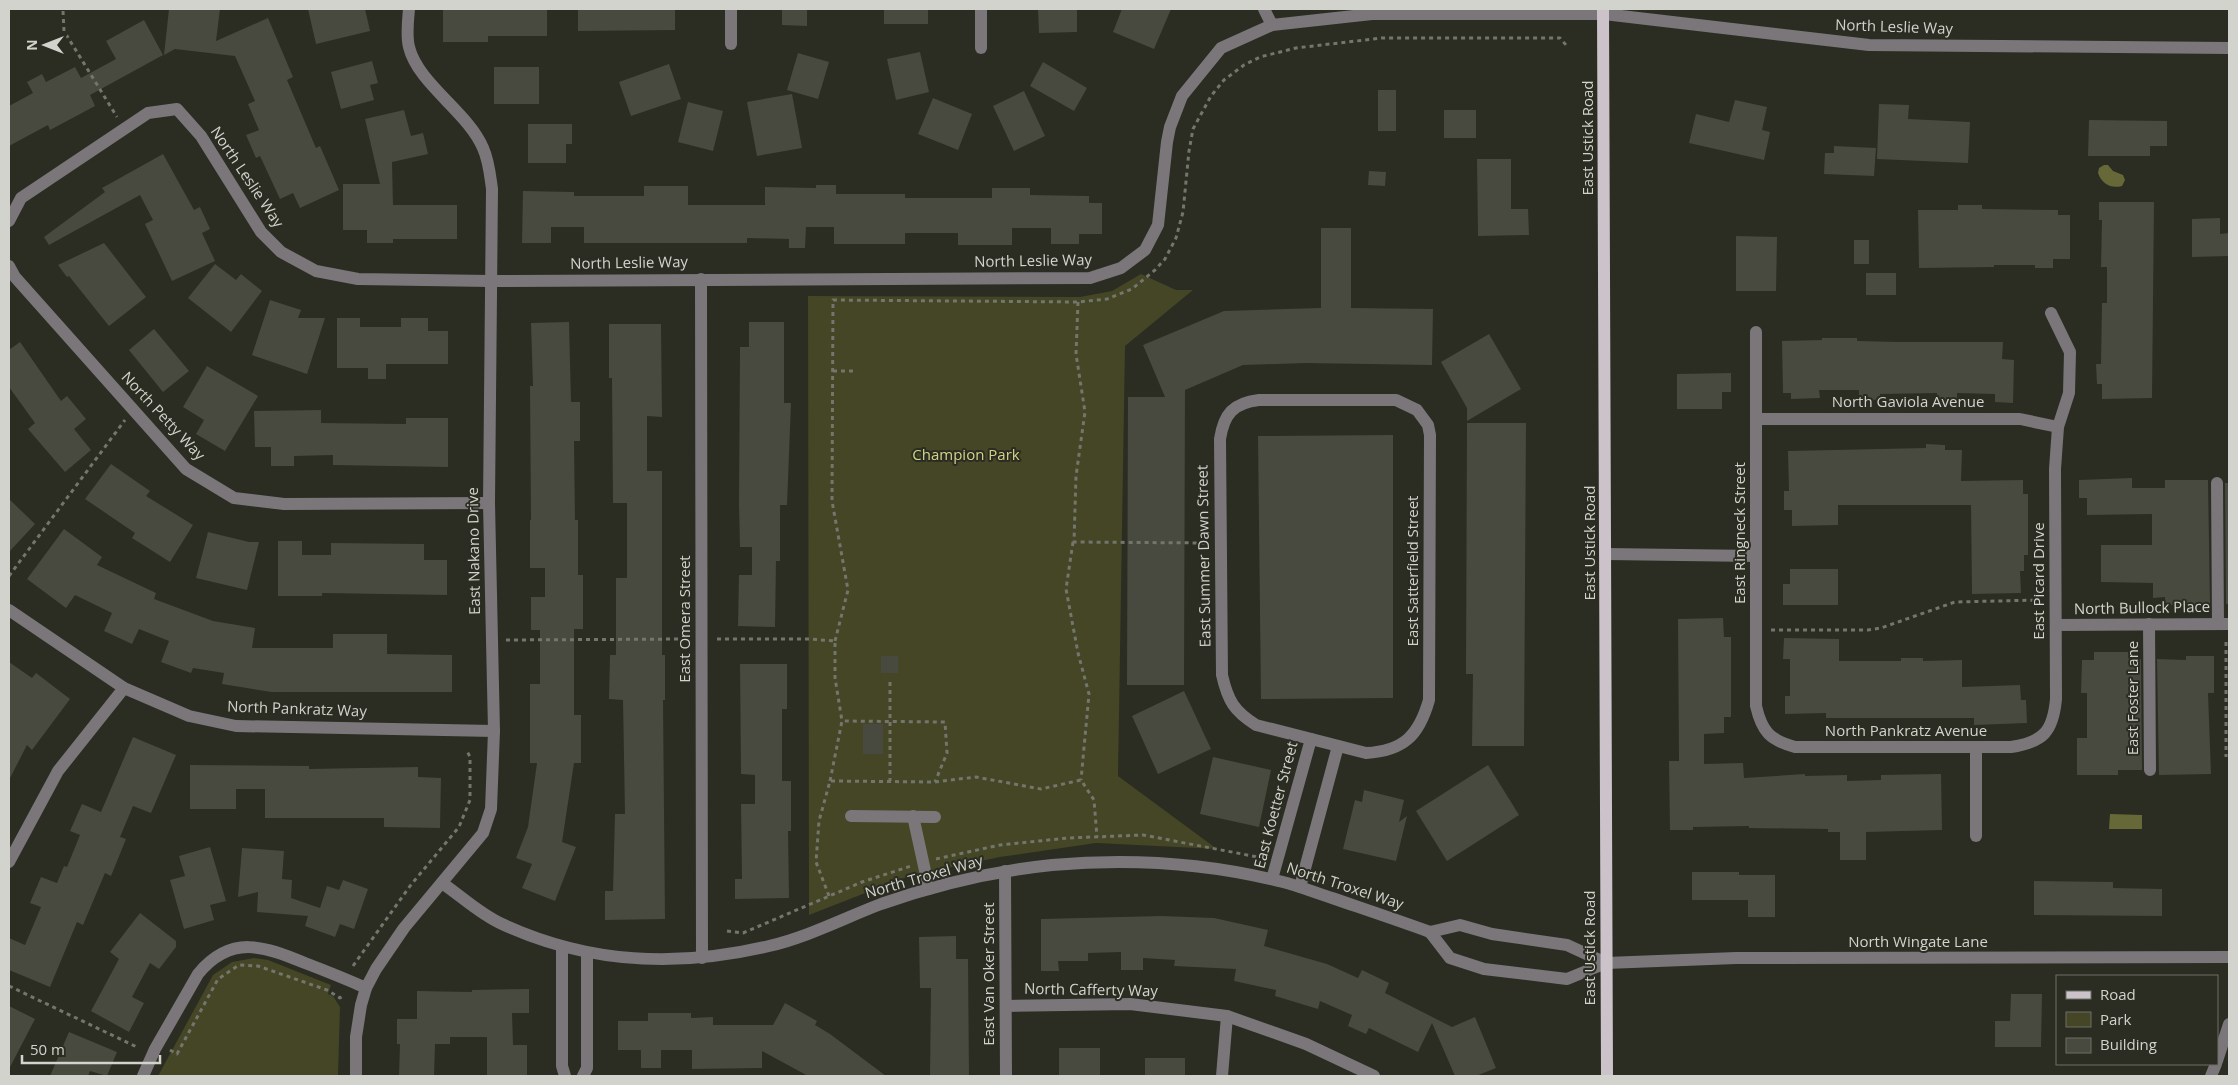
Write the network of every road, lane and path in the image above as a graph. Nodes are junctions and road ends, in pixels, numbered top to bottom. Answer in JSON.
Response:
{"nodes":[{"id":1,"x":408,"y":9,"type":"edge"},
{"id":2,"x":731,"y":9,"type":"edge"},
{"id":3,"x":981,"y":9,"type":"edge"},
{"id":4,"x":1264,"y":9,"type":"edge"},
{"id":5,"x":63,"y":11,"type":"dead end"},
{"id":6,"x":1435,"y":11,"type":"edge"},
{"id":7,"x":1604,"y":11,"type":"edge"},
{"id":8,"x":1272,"y":24,"type":"junction"},
{"id":9,"x":731,"y":44,"type":"dead end"},
{"id":10,"x":1566,"y":45,"type":"dead end"},
{"id":11,"x":981,"y":48,"type":"dead end"},
{"id":12,"x":2229,"y":48,"type":"edge"},
{"id":13,"x":124,"y":128,"type":"junction"},
{"id":14,"x":9,"y":222,"type":"edge"},
{"id":15,"x":9,"y":266,"type":"edge"},
{"id":16,"x":701,"y":279,"type":"junction"},
{"id":17,"x":490,"y":281,"type":"junction"},
{"id":18,"x":1078,"y":302,"type":"junction"},
{"id":19,"x":2051,"y":313,"type":"dead end"},
{"id":20,"x":1756,"y":332,"type":"dead end"},
{"id":21,"x":833,"y":371,"type":"junction"},
{"id":22,"x":857,"y":371,"type":"dead end"},
{"id":23,"x":133,"y":409,"type":"junction"},
{"id":24,"x":1231,"y":410,"type":"joint"},
{"id":25,"x":1756,"y":419,"type":"junction"},
{"id":26,"x":2058,"y":427,"type":"junction"},
{"id":27,"x":2217,"y":483,"type":"dead end"},
{"id":28,"x":489,"y":503,"type":"junction"},
{"id":29,"x":1074,"y":542,"type":"junction"},
{"id":30,"x":1221,"y":543,"type":"junction"},
{"id":31,"x":1606,"y":554,"type":"junction"},
{"id":32,"x":1756,"y":556,"type":"junction"},
{"id":33,"x":9,"y":576,"type":"edge"},
{"id":34,"x":2056,"y":600,"type":"junction"},
{"id":35,"x":9,"y":610,"type":"edge"},
{"id":36,"x":2149,"y":624,"type":"junction"},
{"id":37,"x":2224,"y":624,"type":"edge"},
{"id":38,"x":2056,"y":625,"type":"junction"},
{"id":39,"x":1756,"y":630,"type":"junction"},
{"id":40,"x":688,"y":639,"type":"dead end"},
{"id":41,"x":714,"y":639,"type":"dead end"},
{"id":42,"x":505,"y":640,"type":"dead end"},
{"id":43,"x":835,"y":641,"type":"junction"},
{"id":44,"x":2226,"y":642,"type":"dead end"},
{"id":45,"x":890,"y":682,"type":"dead end"},
{"id":46,"x":124,"y":688,"type":"junction"},
{"id":47,"x":842,"y":721,"type":"junction"},
{"id":48,"x":890,"y":721,"type":"junction"},
{"id":49,"x":494,"y":731,"type":"junction"},
{"id":50,"x":1766,"y":732,"type":"joint"},
{"id":51,"x":2046,"y":732,"type":"joint"},
{"id":52,"x":1311,"y":739,"type":"junction"},
{"id":53,"x":1338,"y":746,"type":"junction"},
{"id":54,"x":1976,"y":747,"type":"junction"},
{"id":55,"x":466,"y":749,"type":"dead end"},
{"id":56,"x":2226,"y":757,"type":"dead end"},
{"id":57,"x":2150,"y":770,"type":"dead end"},
{"id":58,"x":1081,"y":780,"type":"dead end"},
{"id":59,"x":830,"y":781,"type":"dead end"},
{"id":60,"x":890,"y":781,"type":"dead end"},
{"id":61,"x":935,"y":782,"type":"dead end"},
{"id":62,"x":851,"y":816,"type":"dead end"},
{"id":63,"x":913,"y":816,"type":"junction"},
{"id":64,"x":934,"y":817,"type":"dead end"},
{"id":65,"x":1976,"y":836,"type":"dead end"},
{"id":66,"x":9,"y":862,"type":"edge"},
{"id":67,"x":1005,"y":871,"type":"junction"},
{"id":68,"x":1272,"y":879,"type":"junction"},
{"id":69,"x":442,"y":883,"type":"junction"},
{"id":70,"x":1300,"y":887,"type":"junction"},
{"id":71,"x":929,"y":889,"type":"junction"},
{"id":72,"x":1430,"y":932,"type":"junction"},
{"id":73,"x":562,"y":947,"type":"junction"},
{"id":74,"x":586,"y":953,"type":"junction"},
{"id":75,"x":2229,"y":957,"type":"edge"},
{"id":76,"x":702,"y":958,"type":"junction"},
{"id":77,"x":1606,"y":963,"type":"junction"},
{"id":78,"x":353,"y":966,"type":"dead end"},
{"id":79,"x":9,"y":986,"type":"edge"},
{"id":80,"x":366,"y":988,"type":"junction"},
{"id":81,"x":343,"y":995,"type":"dead end"},
{"id":82,"x":1006,"y":1006,"type":"junction"},
{"id":83,"x":1227,"y":1016,"type":"junction"},
{"id":84,"x":2229,"y":1024,"type":"edge"},
{"id":85,"x":169,"y":1049,"type":"dead end"},
{"id":86,"x":144,"y":1050,"type":"dead end"},
{"id":87,"x":2218,"y":1056,"type":"edge"},
{"id":88,"x":143,"y":1076,"type":"edge"},
{"id":89,"x":356,"y":1076,"type":"edge"},
{"id":90,"x":565,"y":1076,"type":"edge"},
{"id":91,"x":583,"y":1076,"type":"edge"},
{"id":92,"x":1006,"y":1076,"type":"edge"},
{"id":93,"x":1222,"y":1076,"type":"edge"},
{"id":94,"x":1374,"y":1076,"type":"edge"},
{"id":95,"x":1607,"y":1076,"type":"edge"}],
"edges":[{"from":1,"to":17,"type":"street","name":"East Nakano Drive"},
{"from":2,"to":9,"type":"street"},
{"from":3,"to":11,"type":"street"},
{"from":4,"to":8,"type":"street"},
{"from":5,"to":13,"type":"path"},
{"from":6,"to":7,"type":"street","name":"North Leslie Way"},
{"from":6,"to":8,"type":"street","name":"North Leslie Way"},
{"from":7,"to":12,"type":"street","name":"North Leslie Way"},
{"from":7,"to":31,"type":"main road","name":"East Ustick Road"},
{"from":8,"to":16,"type":"street","name":"North Leslie Way"},
{"from":10,"to":18,"type":"path"},
{"from":13,"to":14,"type":"street"},
{"from":13,"to":17,"type":"street","name":"North Leslie Way"},
{"from":15,"to":23,"type":"street","name":"North Petty Way"},
{"from":16,"to":17,"type":"street","name":"North Leslie Way"},
{"from":16,"to":76,"type":"street","name":"East Omera Street"},
{"from":17,"to":28,"type":"street","name":"East Nakano Drive"},
{"from":18,"to":21,"type":"path"},
{"from":18,"to":29,"type":"path"},
{"from":19,"to":26,"type":"street","name":"East Picard Drive"},
{"from":20,"to":25,"type":"street","name":"East Ringneck Street"},
{"from":21,"to":22,"type":"path"},
{"from":21,"to":43,"type":"path"},
{"from":23,"to":28,"type":"street","name":"North Petty Way"},
{"from":23,"to":33,"type":"path"},
{"from":24,"to":30,"type":"street","name":"East Summer Dawn Street"},
{"from":24,"to":53,"type":"street","name":"East Satterfield Street"},
{"from":25,"to":26,"type":"street","name":"North Gaviola Avenue"},
{"from":25,"to":32,"type":"street","name":"East Ringneck Street"},
{"from":26,"to":34,"type":"street","name":"East Picard Drive"},
{"from":27,"to":37,"type":"street"},
{"from":28,"to":49,"type":"street","name":"East Nakano Drive"},
{"from":29,"to":30,"type":"path"},
{"from":29,"to":58,"type":"path"},
{"from":30,"to":52,"type":"street","name":"East Summer Dawn Street"},
{"from":31,"to":32,"type":"street"},
{"from":31,"to":77,"type":"main road","name":"East Ustick Road"},
{"from":32,"to":39,"type":"street","name":"East Ringneck Street"},
{"from":34,"to":38,"type":"street","name":"East Picard Drive"},
{"from":34,"to":39,"type":"path"},
{"from":35,"to":46,"type":"street","name":"North Pankratz Way"},
{"from":36,"to":37,"type":"street","name":"North Bullock Place"},
{"from":36,"to":38,"type":"street","name":"North Bullock Place"},
{"from":36,"to":57,"type":"street","name":"East Foster Lane"},
{"from":38,"to":51,"type":"street","name":"East Picard Drive"},
{"from":39,"to":50,"type":"street","name":"East Ringneck Street"},
{"from":40,"to":42,"type":"path"},
{"from":41,"to":43,"type":"path"},
{"from":43,"to":47,"type":"path"},
{"from":44,"to":56,"type":"path"},
{"from":45,"to":48,"type":"path"},
{"from":46,"to":49,"type":"street","name":"North Pankratz Way"},
{"from":46,"to":66,"type":"street"},
{"from":47,"to":48,"type":"path"},
{"from":47,"to":59,"type":"path"},
{"from":48,"to":60,"type":"path"},
{"from":48,"to":61,"type":"path"},
{"from":49,"to":69,"type":"street","name":"East Nakano Drive"},
{"from":50,"to":54,"type":"street","name":"North Pankratz Avenue"},
{"from":51,"to":54,"type":"street","name":"North Pankratz Avenue"},
{"from":52,"to":53,"type":"street"},
{"from":52,"to":68,"type":"street","name":"East Koetter Street"},
{"from":53,"to":70,"type":"street"},
{"from":54,"to":65,"type":"street"},
{"from":55,"to":78,"type":"path"},
{"from":62,"to":63,"type":"street"},
{"from":63,"to":64,"type":"street"},
{"from":63,"to":71,"type":"street"},
{"from":67,"to":68,"type":"street","name":"North Troxel Way"},
{"from":67,"to":71,"type":"street","name":"North Troxel Way"},
{"from":67,"to":82,"type":"street","name":"East Van Oker Street"},
{"from":68,"to":70,"type":"street","name":"North Troxel Way"},
{"from":69,"to":73,"type":"street","name":"North Troxel Way"},
{"from":69,"to":80,"type":"street","name":"East Nakano Drive"},
{"from":70,"to":72,"type":"street","name":"North Troxel Way"},
{"from":71,"to":76,"type":"street","name":"North Troxel Way"},
{"from":72,"to":77,"type":"street"},
{"from":72,"to":77,"type":"street"},
{"from":73,"to":74,"type":"street","name":"North Troxel Way"},
{"from":73,"to":90,"type":"street"},
{"from":74,"to":76,"type":"street","name":"North Troxel Way"},
{"from":74,"to":91,"type":"street"},
{"from":75,"to":77,"type":"street","name":"North Wingate Lane"},
{"from":77,"to":95,"type":"main road","name":"East Ustick Road"},
{"from":79,"to":86,"type":"path"},
{"from":80,"to":88,"type":"street"},
{"from":80,"to":89,"type":"street","name":"East Nakano Drive"},
{"from":81,"to":85,"type":"path"},
{"from":82,"to":83,"type":"street","name":"North Cafferty Way"},
{"from":82,"to":92,"type":"street","name":"East Van Oker Street"},
{"from":83,"to":93,"type":"street"},
{"from":83,"to":94,"type":"street","name":"North Cafferty Way"},
{"from":84,"to":87,"type":"street"}]}
